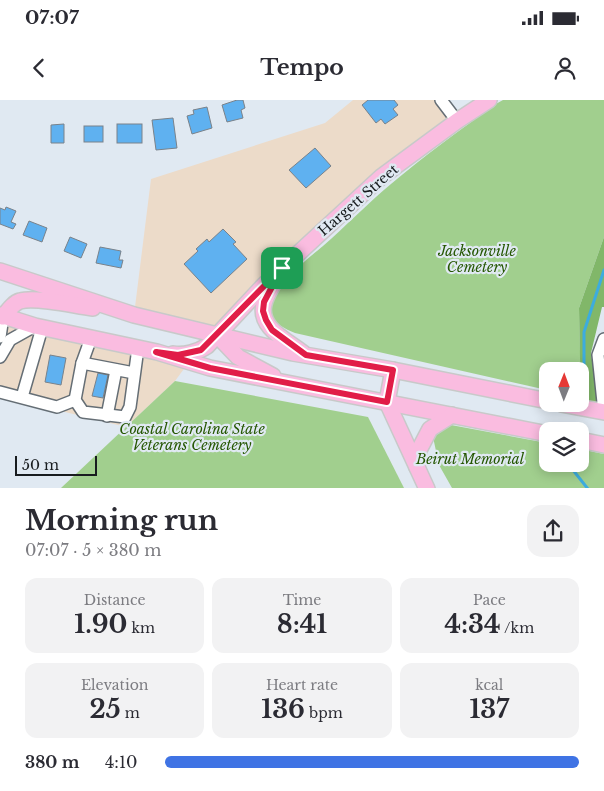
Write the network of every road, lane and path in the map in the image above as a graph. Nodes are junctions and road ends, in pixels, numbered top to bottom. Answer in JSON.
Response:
{"nodes":[{"id":1,"x":441,"y":100,"type":"edge"},
{"id":2,"x":489,"y":100,"type":"edge"},
{"id":3,"x":458,"y":120,"type":"junction"},
{"id":4,"x":0,"y":263,"type":"edge"},
{"id":5,"x":282,"y":268,"type":"junction"},
{"id":6,"x":0,"y":271,"type":"edge"},
{"id":7,"x":26,"y":279,"type":"junction"},
{"id":8,"x":134,"y":315,"type":"junction"},
{"id":9,"x":2,"y":316,"type":"edge"},
{"id":10,"x":39,"y":327,"type":"junction"},
{"id":11,"x":216,"y":334,"type":"junction"},
{"id":12,"x":0,"y":337,"type":"edge"},
{"id":13,"x":91,"y":338,"type":"junction"},
{"id":14,"x":604,"y":338,"type":"edge"},
{"id":15,"x":138,"y":348,"type":"junction"},
{"id":16,"x":156,"y":352,"type":"junction"},
{"id":17,"x":306,"y":355,"type":"junction"},
{"id":18,"x":0,"y":357,"type":"edge"},
{"id":19,"x":82,"y":363,"type":"junction"},
{"id":20,"x":116,"y":370,"type":"junction"},
{"id":21,"x":393,"y":370,"type":"junction"},
{"id":22,"x":134,"y":374,"type":"junction"},
{"id":23,"x":286,"y":383,"type":"junction"},
{"id":24,"x":0,"y":392,"type":"edge"},
{"id":25,"x":22,"y":397,"type":"junction"},
{"id":26,"x":539,"y":399,"type":"edge"},
{"id":27,"x":75,"y":400,"type":"junction"},
{"id":28,"x":387,"y":402,"type":"junction"},
{"id":29,"x":589,"y":409,"type":"edge"},
{"id":30,"x":604,"y":412,"type":"edge"},
{"id":31,"x":452,"y":415,"type":"junction"},
{"id":32,"x":107,"y":416,"type":"junction"},
{"id":33,"x":539,"y":432,"type":"edge"},
{"id":34,"x":589,"y":442,"type":"edge"},
{"id":35,"x":604,"y":445,"type":"edge"},
{"id":36,"x":417,"y":467,"type":"junction"},
{"id":37,"x":427,"y":488,"type":"edge"}],
"edges":[{"from":1,"to":3,"type":"street"},
{"from":2,"to":3,"type":"main road","name":"Hargett Street"},
{"from":3,"to":5,"type":"main road","name":"Hargett Street"},
{"from":4,"to":7,"type":"main road"},
{"from":5,"to":11,"type":"main road","name":"Hargett Street"},
{"from":5,"to":17,"type":"main road"},
{"from":6,"to":7,"type":"main road"},
{"from":7,"to":8,"type":"main road"},
{"from":8,"to":9,"type":"main road"},
{"from":8,"to":11,"type":"main road"},
{"from":9,"to":10,"type":"main road"},
{"from":9,"to":12,"type":"street"},
{"from":10,"to":13,"type":"main road"},
{"from":10,"to":18,"type":"street"},
{"from":10,"to":25,"type":"street"},
{"from":11,"to":16,"type":"main road","name":"Hargett Street"},
{"from":11,"to":17,"type":"main road"},
{"from":11,"to":23,"type":"main road"},
{"from":13,"to":15,"type":"main road"},
{"from":13,"to":19,"type":"street"},
{"from":14,"to":30,"type":"street"},
{"from":15,"to":16,"type":"main road"},
{"from":15,"to":22,"type":"street"},
{"from":16,"to":23,"type":"main road"},
{"from":17,"to":21,"type":"main road"},
{"from":19,"to":20,"type":"street"},
{"from":19,"to":27,"type":"street"},
{"from":20,"to":22,"type":"street"},
{"from":20,"to":32,"type":"street"},
{"from":21,"to":26,"type":"main road"},
{"from":21,"to":28,"type":"main road"},
{"from":22,"to":32,"type":"street"},
{"from":23,"to":28,"type":"main road"},
{"from":24,"to":25,"type":"street"},
{"from":25,"to":27,"type":"street"},
{"from":27,"to":32,"type":"street"},
{"from":28,"to":31,"type":"main road"},
{"from":28,"to":36,"type":"main road"},
{"from":29,"to":30,"type":"main road"},
{"from":31,"to":33,"type":"main road"},
{"from":31,"to":36,"type":"main road"},
{"from":34,"to":35,"type":"main road"},
{"from":36,"to":37,"type":"main road"}]}
